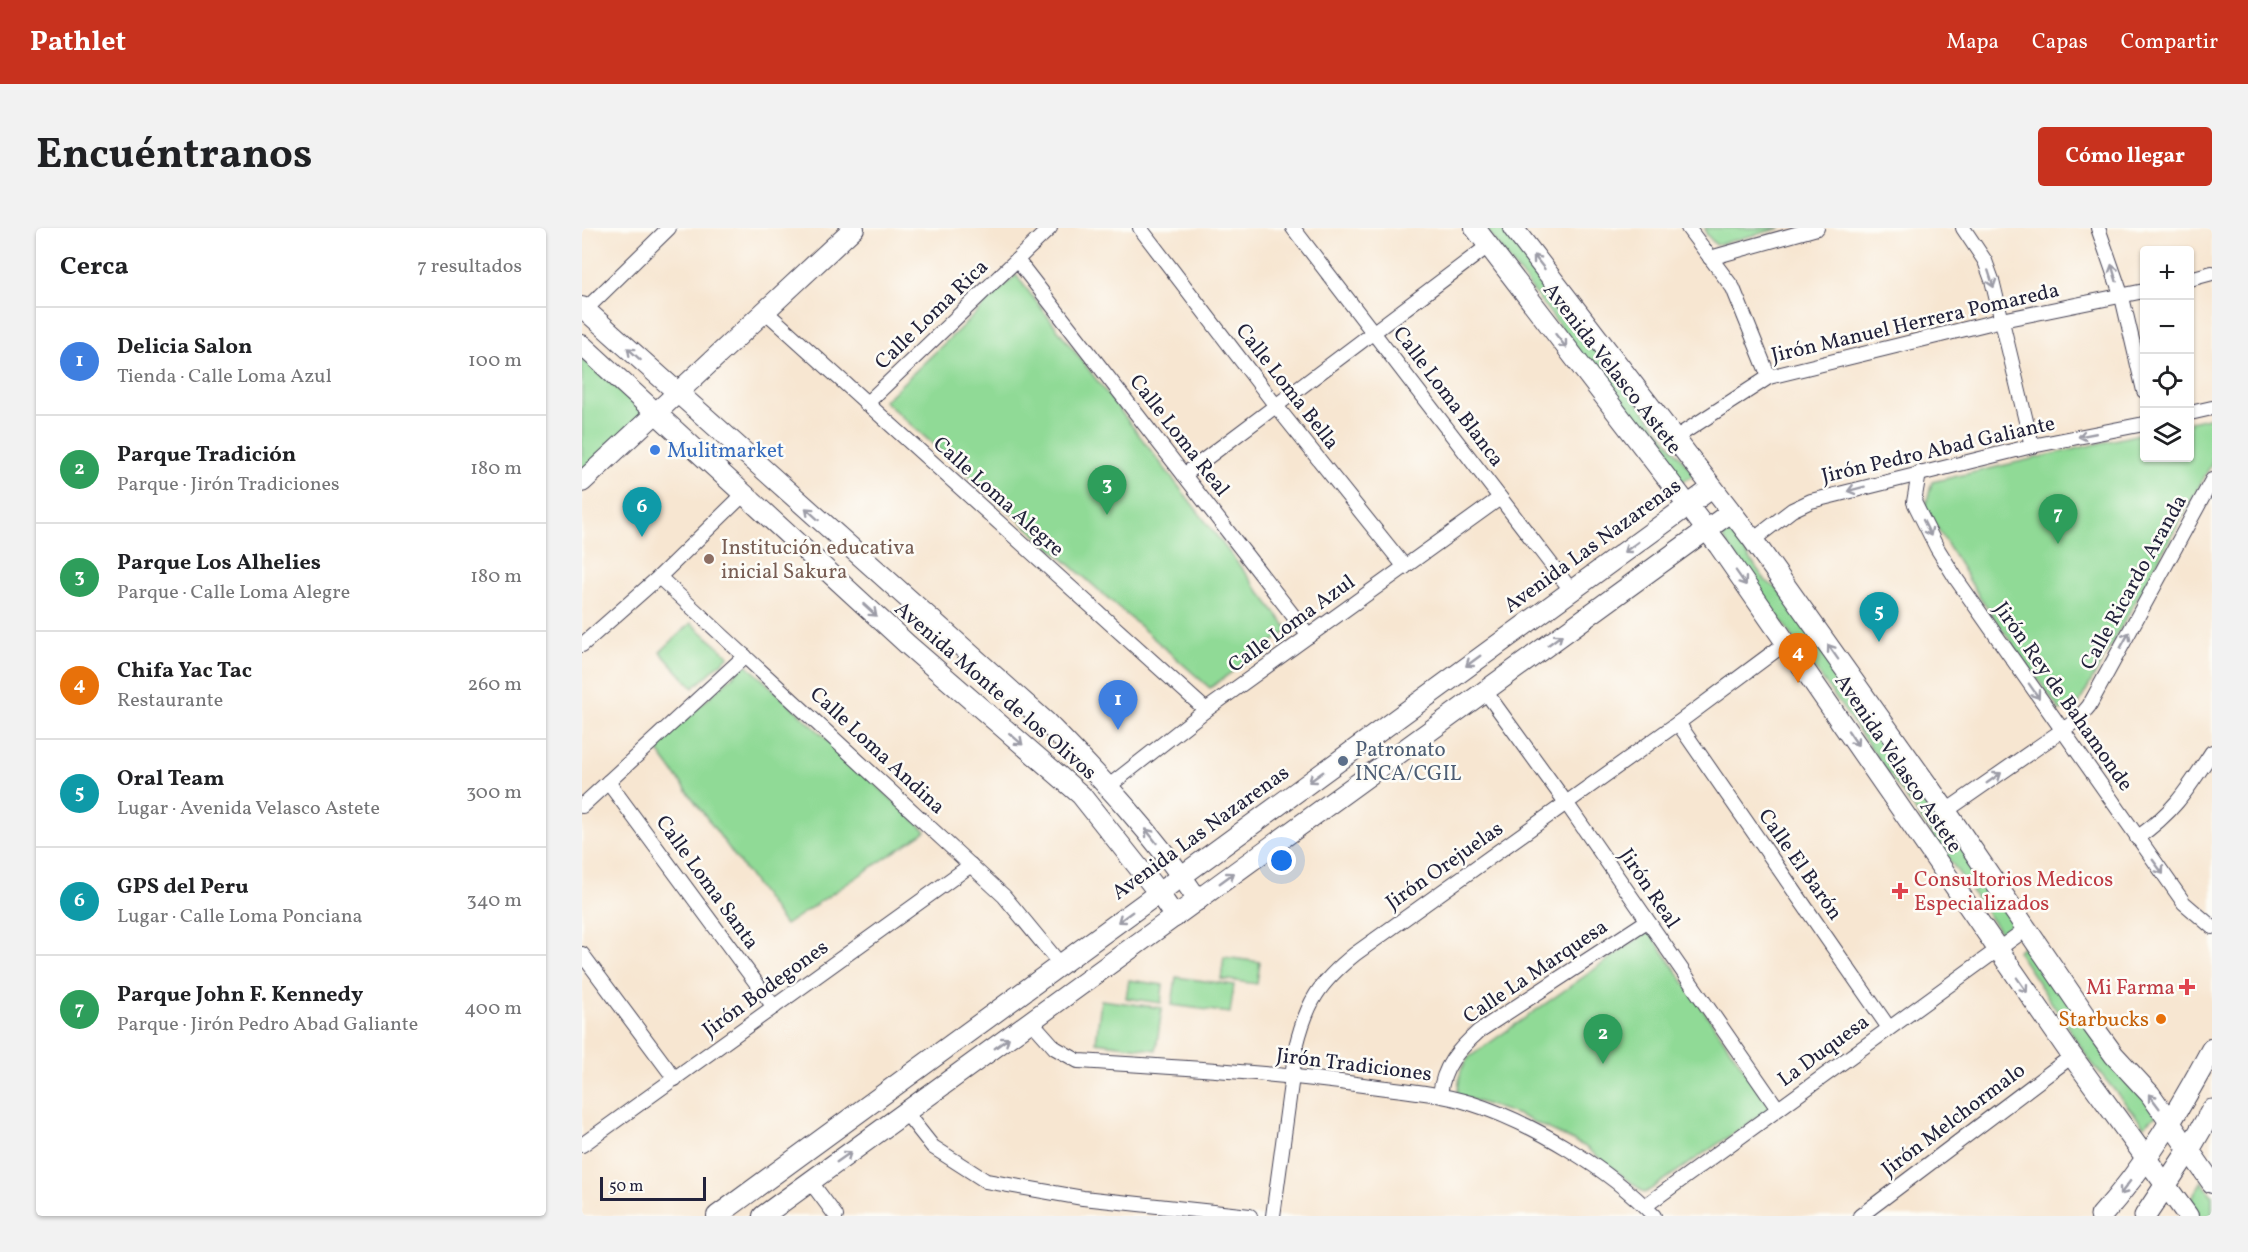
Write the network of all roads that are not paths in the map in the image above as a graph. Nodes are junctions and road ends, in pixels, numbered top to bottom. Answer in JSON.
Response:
{"nodes":[{"id":1,"x":669,"y":228,"type":"edge"},
{"id":2,"x":854,"y":228,"type":"edge"},
{"id":3,"x":1050,"y":228,"type":"edge"},
{"id":4,"x":1140,"y":228,"type":"edge"},
{"id":5,"x":1293,"y":228,"type":"edge"},
{"id":6,"x":1475,"y":228,"type":"edge"},
{"id":7,"x":1513,"y":228,"type":"edge"},
{"id":8,"x":1688,"y":228,"type":"edge"},
{"id":9,"x":1817,"y":228,"type":"edge"},
{"id":10,"x":1963,"y":228,"type":"edge"},
{"id":11,"x":2098,"y":228,"type":"edge"},
{"id":12,"x":1488,"y":246,"type":"junction"},
{"id":13,"x":1710,"y":258,"type":"junction"},
{"id":14,"x":1017,"y":260,"type":"junction"},
{"id":15,"x":2212,"y":273,"type":"edge"},
{"id":16,"x":2194,"y":278,"type":"edge"},
{"id":17,"x":2140,"y":292,"type":"edge"},
{"id":18,"x":2122,"y":297,"type":"junction"},
{"id":19,"x":583,"y":309,"type":"edge"},
{"id":20,"x":765,"y":311,"type":"junction"},
{"id":21,"x":2002,"y":320,"type":"junction"},
{"id":22,"x":1372,"y":331,"type":"junction"},
{"id":23,"x":582,"y":345,"type":"edge"},
{"id":24,"x":2140,"y":371,"type":"edge"},
{"id":25,"x":1769,"y":377,"type":"junction"},
{"id":26,"x":678,"y":393,"type":"junction"},
{"id":27,"x":866,"y":404,"type":"junction"},
{"id":28,"x":1276,"y":406,"type":"junction"},
{"id":29,"x":2212,"y":408,"type":"edge"},
{"id":30,"x":2194,"y":412,"type":"edge"},
{"id":31,"x":657,"y":414,"type":"junction"},
{"id":32,"x":2140,"y":425,"type":"edge"},
{"id":33,"x":1675,"y":438,"type":"junction"},
{"id":34,"x":2032,"y":446,"type":"junction"},
{"id":35,"x":1918,"y":473,"type":"junction"},
{"id":36,"x":1184,"y":475,"type":"junction"},
{"id":37,"x":2212,"y":480,"type":"edge"},
{"id":38,"x":582,"y":483,"type":"edge"},
{"id":39,"x":1712,"y":488,"type":"junction"},
{"id":40,"x":744,"y":494,"type":"junction"},
{"id":41,"x":1500,"y":498,"type":"junction"},
{"id":42,"x":1688,"y":505,"type":"junction"},
{"id":43,"x":1731,"y":512,"type":"junction"},
{"id":44,"x":1707,"y":530,"type":"junction"},
{"id":45,"x":1753,"y":540,"type":"junction"},
{"id":46,"x":1405,"y":567,"type":"junction"},
{"id":47,"x":658,"y":576,"type":"junction"},
{"id":48,"x":1571,"y":590,"type":"junction"},
{"id":49,"x":1309,"y":636,"type":"junction"},
{"id":50,"x":1787,"y":642,"type":"junction"},
{"id":51,"x":582,"y":645,"type":"edge"},
{"id":52,"x":746,"y":656,"type":"junction"},
{"id":53,"x":1485,"y":691,"type":"junction"},
{"id":54,"x":1206,"y":711,"type":"junction"},
{"id":55,"x":1678,"y":723,"type":"junction"},
{"id":56,"x":2062,"y":731,"type":"junction"},
{"id":57,"x":2212,"y":752,"type":"edge"},
{"id":58,"x":608,"y":782,"type":"junction"},
{"id":59,"x":1109,"y":786,"type":"junction"},
{"id":60,"x":1567,"y":804,"type":"junction"},
{"id":61,"x":582,"y":806,"type":"edge"},
{"id":62,"x":1946,"y":811,"type":"junction"},
{"id":63,"x":2137,"y":838,"type":"junction"},
{"id":64,"x":972,"y":865,"type":"junction"},
{"id":65,"x":1181,"y":875,"type":"junction"},
{"id":66,"x":1158,"y":892,"type":"junction"},
{"id":67,"x":1198,"y":900,"type":"junction"},
{"id":68,"x":1175,"y":917,"type":"junction"},
{"id":69,"x":1647,"y":921,"type":"junction"},
{"id":70,"x":2212,"y":927,"type":"edge"},
{"id":71,"x":2026,"y":928,"type":"junction"},
{"id":72,"x":1998,"y":949,"type":"junction"},
{"id":73,"x":582,"y":954,"type":"edge"},
{"id":74,"x":1060,"y":964,"type":"junction"},
{"id":75,"x":774,"y":1007,"type":"junction"},
{"id":76,"x":1031,"y":1021,"type":"junction"},
{"id":77,"x":1889,"y":1028,"type":"junction"},
{"id":78,"x":2212,"y":1049,"type":"edge"},
{"id":79,"x":2072,"y":1056,"type":"junction"},
{"id":80,"x":1292,"y":1076,"type":"junction"},
{"id":81,"x":675,"y":1079,"type":"junction"},
{"id":82,"x":1440,"y":1095,"type":"junction"},
{"id":83,"x":1778,"y":1109,"type":"junction"},
{"id":84,"x":2212,"y":1110,"type":"edge"},
{"id":85,"x":906,"y":1113,"type":"junction"},
{"id":86,"x":2170,"y":1123,"type":"junction"},
{"id":87,"x":582,"y":1145,"type":"edge"},
{"id":88,"x":2189,"y":1150,"type":"junction"},
{"id":89,"x":2147,"y":1159,"type":"junction"},
{"id":90,"x":810,"y":1181,"type":"junction"},
{"id":91,"x":2212,"y":1183,"type":"edge"},
{"id":92,"x":2166,"y":1186,"type":"junction"},
{"id":93,"x":1649,"y":1211,"type":"edge"},
{"id":94,"x":717,"y":1216,"type":"edge"},
{"id":95,"x":763,"y":1216,"type":"edge"},
{"id":96,"x":836,"y":1216,"type":"edge"},
{"id":97,"x":1250,"y":1216,"type":"edge"},
{"id":98,"x":1273,"y":1216,"type":"edge"},
{"id":99,"x":1860,"y":1216,"type":"edge"},
{"id":100,"x":2101,"y":1216,"type":"edge"},
{"id":101,"x":2145,"y":1216,"type":"edge"},
{"id":102,"x":2188,"y":1216,"type":"edge"}],
"edges":[{"from":1,"to":19,"type":"street"},
{"from":2,"to":20,"type":"street"},
{"from":3,"to":14,"type":"street","name":"Calle Loma Rica"},
{"from":4,"to":28,"type":"street","name":"Calle Loma Bella"},
{"from":5,"to":22,"type":"street","name":"Calle Loma Blanca"},
{"from":6,"to":12,"type":"street","name":"Avenida Velasco Astete"},
{"from":33,"to":7,"type":"street","name":"Avenida Velasco Astete","one_way":true},
{"from":8,"to":13,"type":"street"},
{"from":9,"to":13,"type":"street"},
{"from":10,"to":21,"type":"street","one_way":true},
{"from":18,"to":11,"type":"street","one_way":true},
{"from":12,"to":22,"type":"street"},
{"from":12,"to":42,"type":"street","name":"Avenida Velasco Astete","one_way":true},
{"from":13,"to":25,"type":"street"},
{"from":14,"to":27,"type":"street","name":"Calle Loma Rica"},
{"from":14,"to":36,"type":"street","name":"Calle Loma Real"},
{"from":15,"to":16,"type":"street"},
{"from":17,"to":18,"type":"street","name":"Jirón Manuel Herrera Pomareda"},
{"from":18,"to":21,"type":"street","name":"Jirón Manuel Herrera Pomareda"},
{"from":18,"to":24,"type":"street"},
{"from":26,"to":19,"type":"street","name":"Avenida Monte de los Olivos","one_way":true},
{"from":20,"to":26,"type":"street"},
{"from":20,"to":27,"type":"street","name":"Calle Loma Alegre"},
{"from":21,"to":25,"type":"street","name":"Jirón Manuel Herrera Pomareda"},
{"from":21,"to":34,"type":"street"},
{"from":22,"to":28,"type":"street"},
{"from":22,"to":41,"type":"street","name":"Calle Loma Blanca"},
{"from":23,"to":31,"type":"street","name":"Avenida Monte de los Olivos"},
{"from":25,"to":33,"type":"street","name":"Jirón Manuel Herrera Pomareda"},
{"from":26,"to":31,"type":"street"},
{"from":59,"to":26,"type":"street","name":"Avenida Monte de los Olivos","one_way":true},
{"from":27,"to":54,"type":"street","name":"Calle Loma Alegre"},
{"from":28,"to":36,"type":"street"},
{"from":28,"to":46,"type":"street","name":"Calle Loma Bella"},
{"from":29,"to":30,"type":"street"},
{"from":31,"to":38,"type":"street"},
{"from":31,"to":40,"type":"street","name":"Avenida Monte de los Olivos"},
{"from":32,"to":34,"type":"street","name":"Jirón Pedro Abad Galiante","one_way":true},
{"from":33,"to":39,"type":"street","name":"Avenida Velasco Astete"},
{"from":34,"to":35,"type":"street","name":"Jirón Pedro Abad Galiante"},
{"from":35,"to":45,"type":"street","name":"Jirón Pedro Abad Galiante","one_way":true},
{"from":35,"to":56,"type":"street","name":"Jirón Rey de Bahamonde","one_way":true},
{"from":36,"to":49,"type":"street","name":"Calle Loma Real"},
{"from":56,"to":37,"type":"street","name":"Calle Ricardo Aranda","one_way":true},
{"from":39,"to":42,"type":"street","name":"Avenida Las Nazarenas"},
{"from":39,"to":43,"type":"street","name":"Avenida Velasco Astete"},
{"from":40,"to":47,"type":"street"},
{"from":40,"to":66,"type":"street","name":"Avenida Monte de los Olivos","one_way":true},
{"from":41,"to":46,"type":"street","name":"Calle Loma Azul"},
{"from":41,"to":48,"type":"street","name":"Calle Loma Blanca"},
{"from":42,"to":44,"type":"street","name":"Avenida Velasco Astete"},
{"from":42,"to":48,"type":"street","name":"Avenida Las Nazarenas","one_way":true},
{"from":43,"to":44,"type":"street"},
{"from":43,"to":45,"type":"street","name":"Avenida Velasco Astete"},
{"from":44,"to":50,"type":"street","name":"Avenida Velasco Astete","one_way":true},
{"from":53,"to":44,"type":"street","one_way":true},
{"from":62,"to":45,"type":"street","name":"Avenida Velasco Astete","one_way":true},
{"from":46,"to":49,"type":"street","name":"Calle Loma Azul"},
{"from":47,"to":51,"type":"street"},
{"from":47,"to":52,"type":"street","name":"Calle Loma Andina"},
{"from":48,"to":65,"type":"street","name":"Avenida Las Nazarenas","one_way":true},
{"from":49,"to":54,"type":"street","name":"Calle Loma Azul"},
{"from":50,"to":55,"type":"street","name":"Jirón Orejuelas"},
{"from":50,"to":72,"type":"street","name":"Avenida Velasco Astete","one_way":true},
{"from":52,"to":58,"type":"street"},
{"from":52,"to":64,"type":"street","name":"Calle Loma Andina"},
{"from":53,"to":60,"type":"street","name":"Jirón Real"},
{"from":67,"to":53,"type":"street","one_way":true},
{"from":54,"to":59,"type":"street","name":"Calle Loma Azul"},
{"from":55,"to":60,"type":"street","name":"Jirón Orejuelas"},
{"from":55,"to":77,"type":"street","name":"Calle El Barón"},
{"from":62,"to":56,"type":"street","name":"Calle Ricardo Aranda","one_way":true},
{"from":56,"to":63,"type":"street","name":"Jirón Rey de Bahamonde"},
{"from":57,"to":63,"type":"street"},
{"from":58,"to":61,"type":"street"},
{"from":58,"to":75,"type":"street","name":"Calle Loma Santa"},
{"from":65,"to":59,"type":"street","name":"Avenida Monte de los Olivos","one_way":true},
{"from":60,"to":69,"type":"street","name":"Jirón Real"},
{"from":60,"to":80,"type":"street","name":"Jirón Orejuelas"},
{"from":62,"to":71,"type":"street","name":"Avenida Velasco Astete"},
{"from":63,"to":70,"type":"street","name":"Jirón Rey de Bahamonde","one_way":true},
{"from":64,"to":74,"type":"street","name":"Calle Loma Andina"},
{"from":64,"to":75,"type":"street","name":"Jirón Bodegones"},
{"from":65,"to":66,"type":"street","name":"Avenida Las Nazarenas"},
{"from":65,"to":67,"type":"street","name":"Avenida Monte de los Olivos"},
{"from":66,"to":68,"type":"street","name":"Avenida Monte de los Olivos"},
{"from":66,"to":74,"type":"street","name":"Avenida Las Nazarenas","one_way":true},
{"from":67,"to":68,"type":"street"},
{"from":68,"to":76,"type":"street"},
{"from":69,"to":82,"type":"street","name":"Calle La Marquesa"},
{"from":69,"to":83,"type":"street","name":"Jirón Real"},
{"from":71,"to":72,"type":"street","name":"La Duquesa"},
{"from":86,"to":71,"type":"street","name":"Avenida Velasco Astete","one_way":true},
{"from":72,"to":77,"type":"street","name":"La Duquesa"},
{"from":72,"to":79,"type":"street","name":"Avenida Velasco Astete","one_way":true},
{"from":73,"to":81,"type":"street"},
{"from":74,"to":94,"type":"street","name":"Avenida Las Nazarenas"},
{"from":75,"to":81,"type":"street","name":"Jirón Bodegones"},
{"from":76,"to":80,"type":"street","name":"Jirón Tradiciones"},
{"from":85,"to":76,"type":"street","one_way":true},
{"from":77,"to":83,"type":"street","name":"La Duquesa"},
{"from":78,"to":86,"type":"main road"},
{"from":79,"to":89,"type":"street","name":"Avenida Velasco Astete"},
{"from":79,"to":99,"type":"street","name":"Jirón Melchormalo"},
{"from":80,"to":82,"type":"street","name":"Jirón Tradiciones"},
{"from":80,"to":98,"type":"street","name":"Jirón Orejuelas"},
{"from":81,"to":87,"type":"street","name":"Jirón Bodegones"},
{"from":82,"to":93,"type":"street","name":"Jirón Tradiciones"},
{"from":83,"to":93,"type":"street","name":"La Duquesa"},
{"from":84,"to":88,"type":"main road"},
{"from":90,"to":85,"type":"street","one_way":true},
{"from":85,"to":97,"type":"street"},
{"from":86,"to":88,"type":"street","name":"Avenida Velasco Astete"},
{"from":86,"to":89,"type":"main road"},
{"from":88,"to":91,"type":"street","name":"Avenida Velasco Astete"},
{"from":88,"to":92,"type":"main road"},
{"from":89,"to":92,"type":"street","name":"Avenida Velasco Astete"},
{"from":89,"to":100,"type":"main road","one_way":true},
{"from":90,"to":95,"type":"street"},
{"from":90,"to":96,"type":"street"},
{"from":92,"to":101,"type":"main road"},
{"from":92,"to":102,"type":"street","name":"Avenida Velasco Astete"}]}
